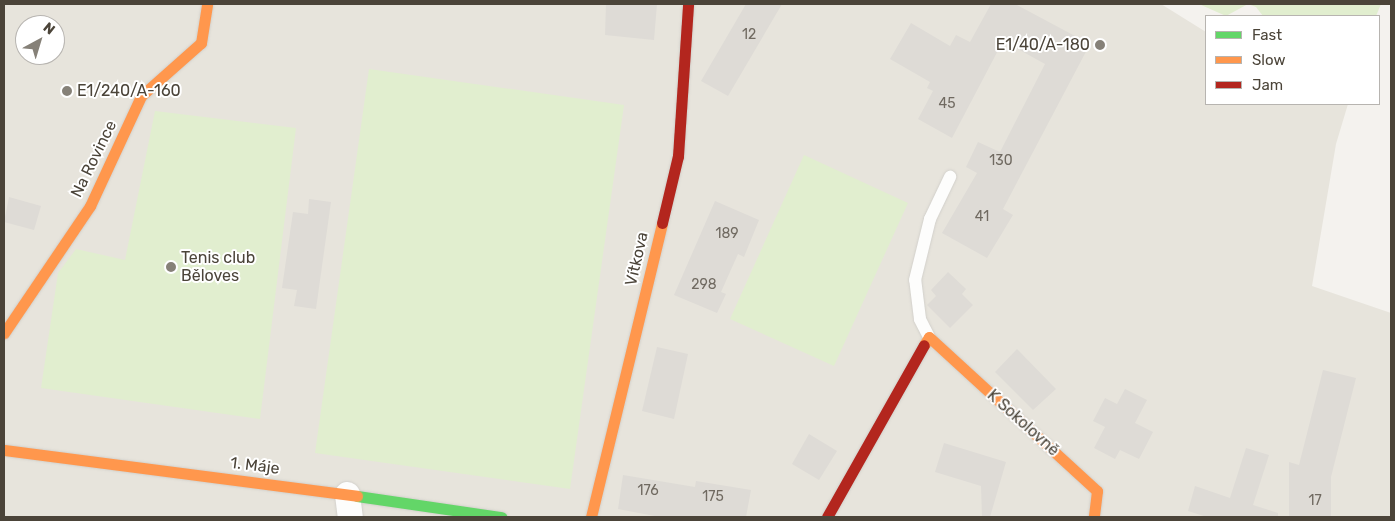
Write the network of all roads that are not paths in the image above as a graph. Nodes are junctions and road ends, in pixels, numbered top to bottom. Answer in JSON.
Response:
{"nodes":[{"id":1,"x":207,"y":4,"type":"edge"},
{"id":2,"x":688,"y":4,"type":"edge"},
{"id":3,"x":950,"y":177,"type":"dead end"},
{"id":4,"x":4,"y":333,"type":"edge"},
{"id":5,"x":929,"y":337,"type":"junction"},
{"id":6,"x":4,"y":450,"type":"edge"},
{"id":7,"x":349,"y":506,"type":"edge"},
{"id":8,"x":501,"y":517,"type":"edge"},
{"id":9,"x":591,"y":517,"type":"edge"},
{"id":10,"x":827,"y":517,"type":"edge"},
{"id":11,"x":1094,"y":517,"type":"edge"}],
"edges":[{"from":1,"to":4,"type":"street","name":"Na Rovince"},
{"from":2,"to":9,"type":"street","name":"Vítkova"},
{"from":3,"to":5,"type":"lane","name":"K Sokolovně"},
{"from":5,"to":10,"type":"street"},
{"from":5,"to":11,"type":"street","name":"K Sokolovně"},
{"from":6,"to":7,"type":"street","name":"1. Máje"},
{"from":7,"to":8,"type":"street","name":"1. Máje"}]}
